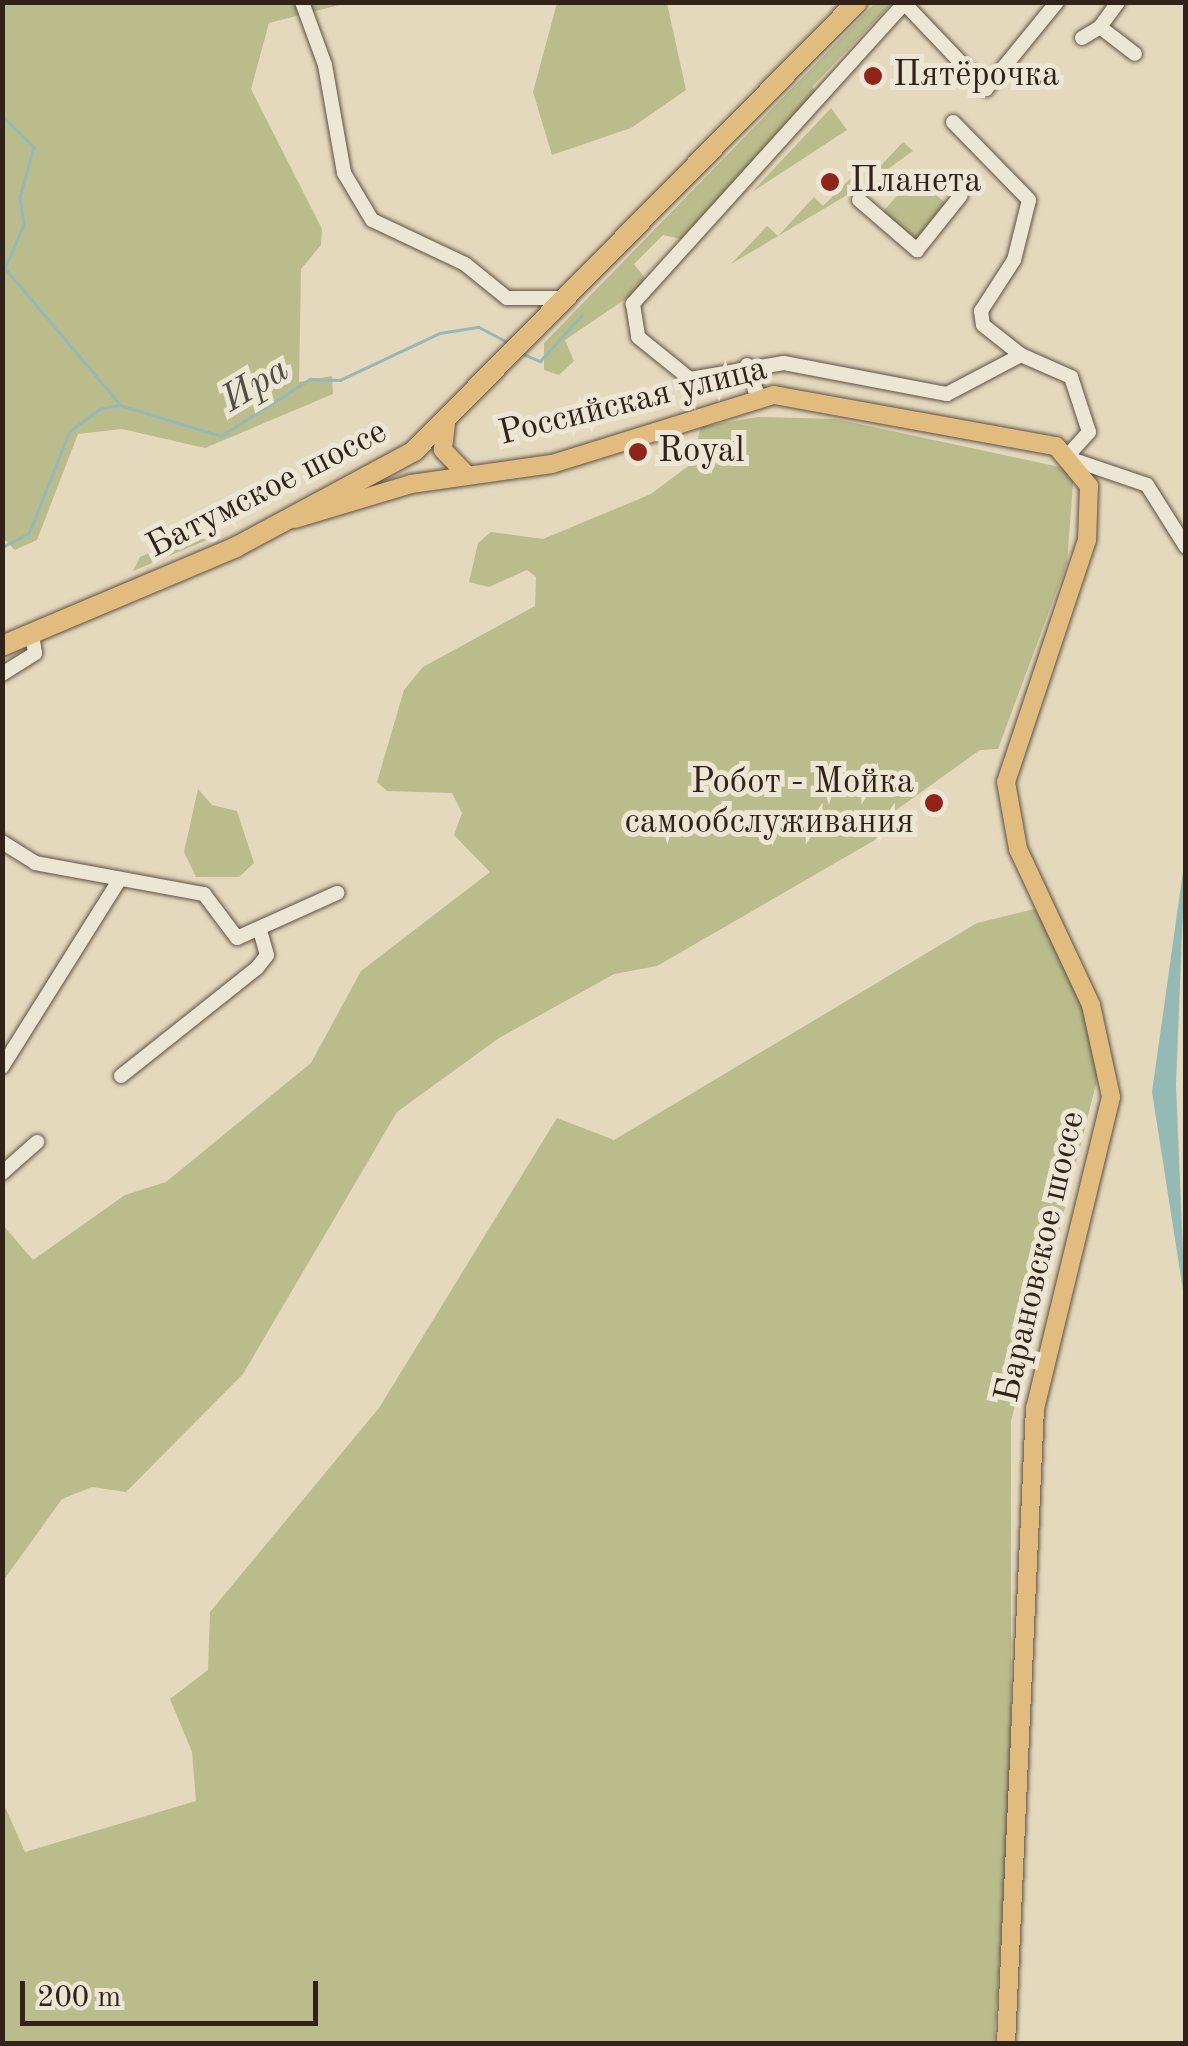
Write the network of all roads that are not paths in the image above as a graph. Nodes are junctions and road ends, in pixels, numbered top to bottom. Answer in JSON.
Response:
{"nodes":[{"id":1,"x":302,"y":2,"type":"edge"},
{"id":2,"x":857,"y":2,"type":"edge"},
{"id":3,"x":1056,"y":2,"type":"edge"},
{"id":4,"x":1118,"y":2,"type":"edge"},
{"id":5,"x":902,"y":5,"type":"edge"},
{"id":6,"x":1100,"y":27,"type":"junction"},
{"id":7,"x":1082,"y":38,"type":"dead end"},
{"id":8,"x":1135,"y":54,"type":"dead end"},
{"id":9,"x":953,"y":122,"type":"dead end"},
{"id":10,"x":961,"y":195,"type":"dead end"},
{"id":11,"x":859,"y":200,"type":"dead end"},
{"id":12,"x":569,"y":298,"type":"junction"},
{"id":13,"x":1020,"y":355,"type":"junction"},
{"id":14,"x":748,"y":365,"type":"junction"},
{"id":15,"x":758,"y":396,"type":"junction"},
{"id":16,"x":446,"y":424,"type":"junction"},
{"id":17,"x":413,"y":452,"type":"junction"},
{"id":18,"x":1074,"y":457,"type":"junction"},
{"id":19,"x":467,"y":475,"type":"junction"},
{"id":20,"x":295,"y":519,"type":"junction"},
{"id":21,"x":1186,"y":547,"type":"edge"},
{"id":22,"x":32,"y":633,"type":"junction"},
{"id":23,"x":2,"y":646,"type":"edge"},
{"id":24,"x":2,"y":674,"type":"edge"},
{"id":25,"x":4,"y":847,"type":"edge"},
{"id":26,"x":120,"y":879,"type":"junction"},
{"id":27,"x":337,"y":893,"type":"dead end"},
{"id":28,"x":260,"y":930,"type":"junction"},
{"id":29,"x":2,"y":1067,"type":"edge"},
{"id":30,"x":121,"y":1076,"type":"dead end"},
{"id":31,"x":37,"y":1142,"type":"dead end"},
{"id":32,"x":2,"y":1173,"type":"edge"},
{"id":33,"x":1006,"y":2044,"type":"edge"}],
"edges":[{"from":1,"to":12,"type":"street"},
{"from":2,"to":12,"type":"highway","name":"Батумское шоссе"},
{"from":3,"to":5,"type":"street"},
{"from":4,"to":6,"type":"street"},
{"from":5,"to":14,"type":"street"},
{"from":6,"to":7,"type":"street"},
{"from":6,"to":8,"type":"street"},
{"from":9,"to":13,"type":"street"},
{"from":10,"to":11,"type":"street"},
{"from":12,"to":16,"type":"highway","name":"Батумское шоссе"},
{"from":13,"to":14,"type":"street"},
{"from":13,"to":18,"type":"street"},
{"from":14,"to":15,"type":"street"},
{"from":15,"to":18,"type":"main road","name":"Российская улица"},
{"from":15,"to":19,"type":"main road","name":"Российская улица"},
{"from":16,"to":17,"type":"highway","name":"Батумское шоссе"},
{"from":16,"to":19,"type":"main road"},
{"from":17,"to":19,"type":"main road"},
{"from":17,"to":20,"type":"highway","name":"Батумское шоссе"},
{"from":18,"to":21,"type":"street","name":"Российская улица"},
{"from":18,"to":33,"type":"main road","name":"Барановское шоссе"},
{"from":19,"to":20,"type":"main road","name":"Российская улица"},
{"from":20,"to":22,"type":"highway","name":"Батумское шоссе"},
{"from":22,"to":23,"type":"highway","name":"Батумское шоссе"},
{"from":22,"to":24,"type":"street"},
{"from":25,"to":26,"type":"street"},
{"from":26,"to":28,"type":"street"},
{"from":26,"to":29,"type":"street"},
{"from":27,"to":28,"type":"street"},
{"from":28,"to":30,"type":"street"},
{"from":31,"to":32,"type":"street"}]}
